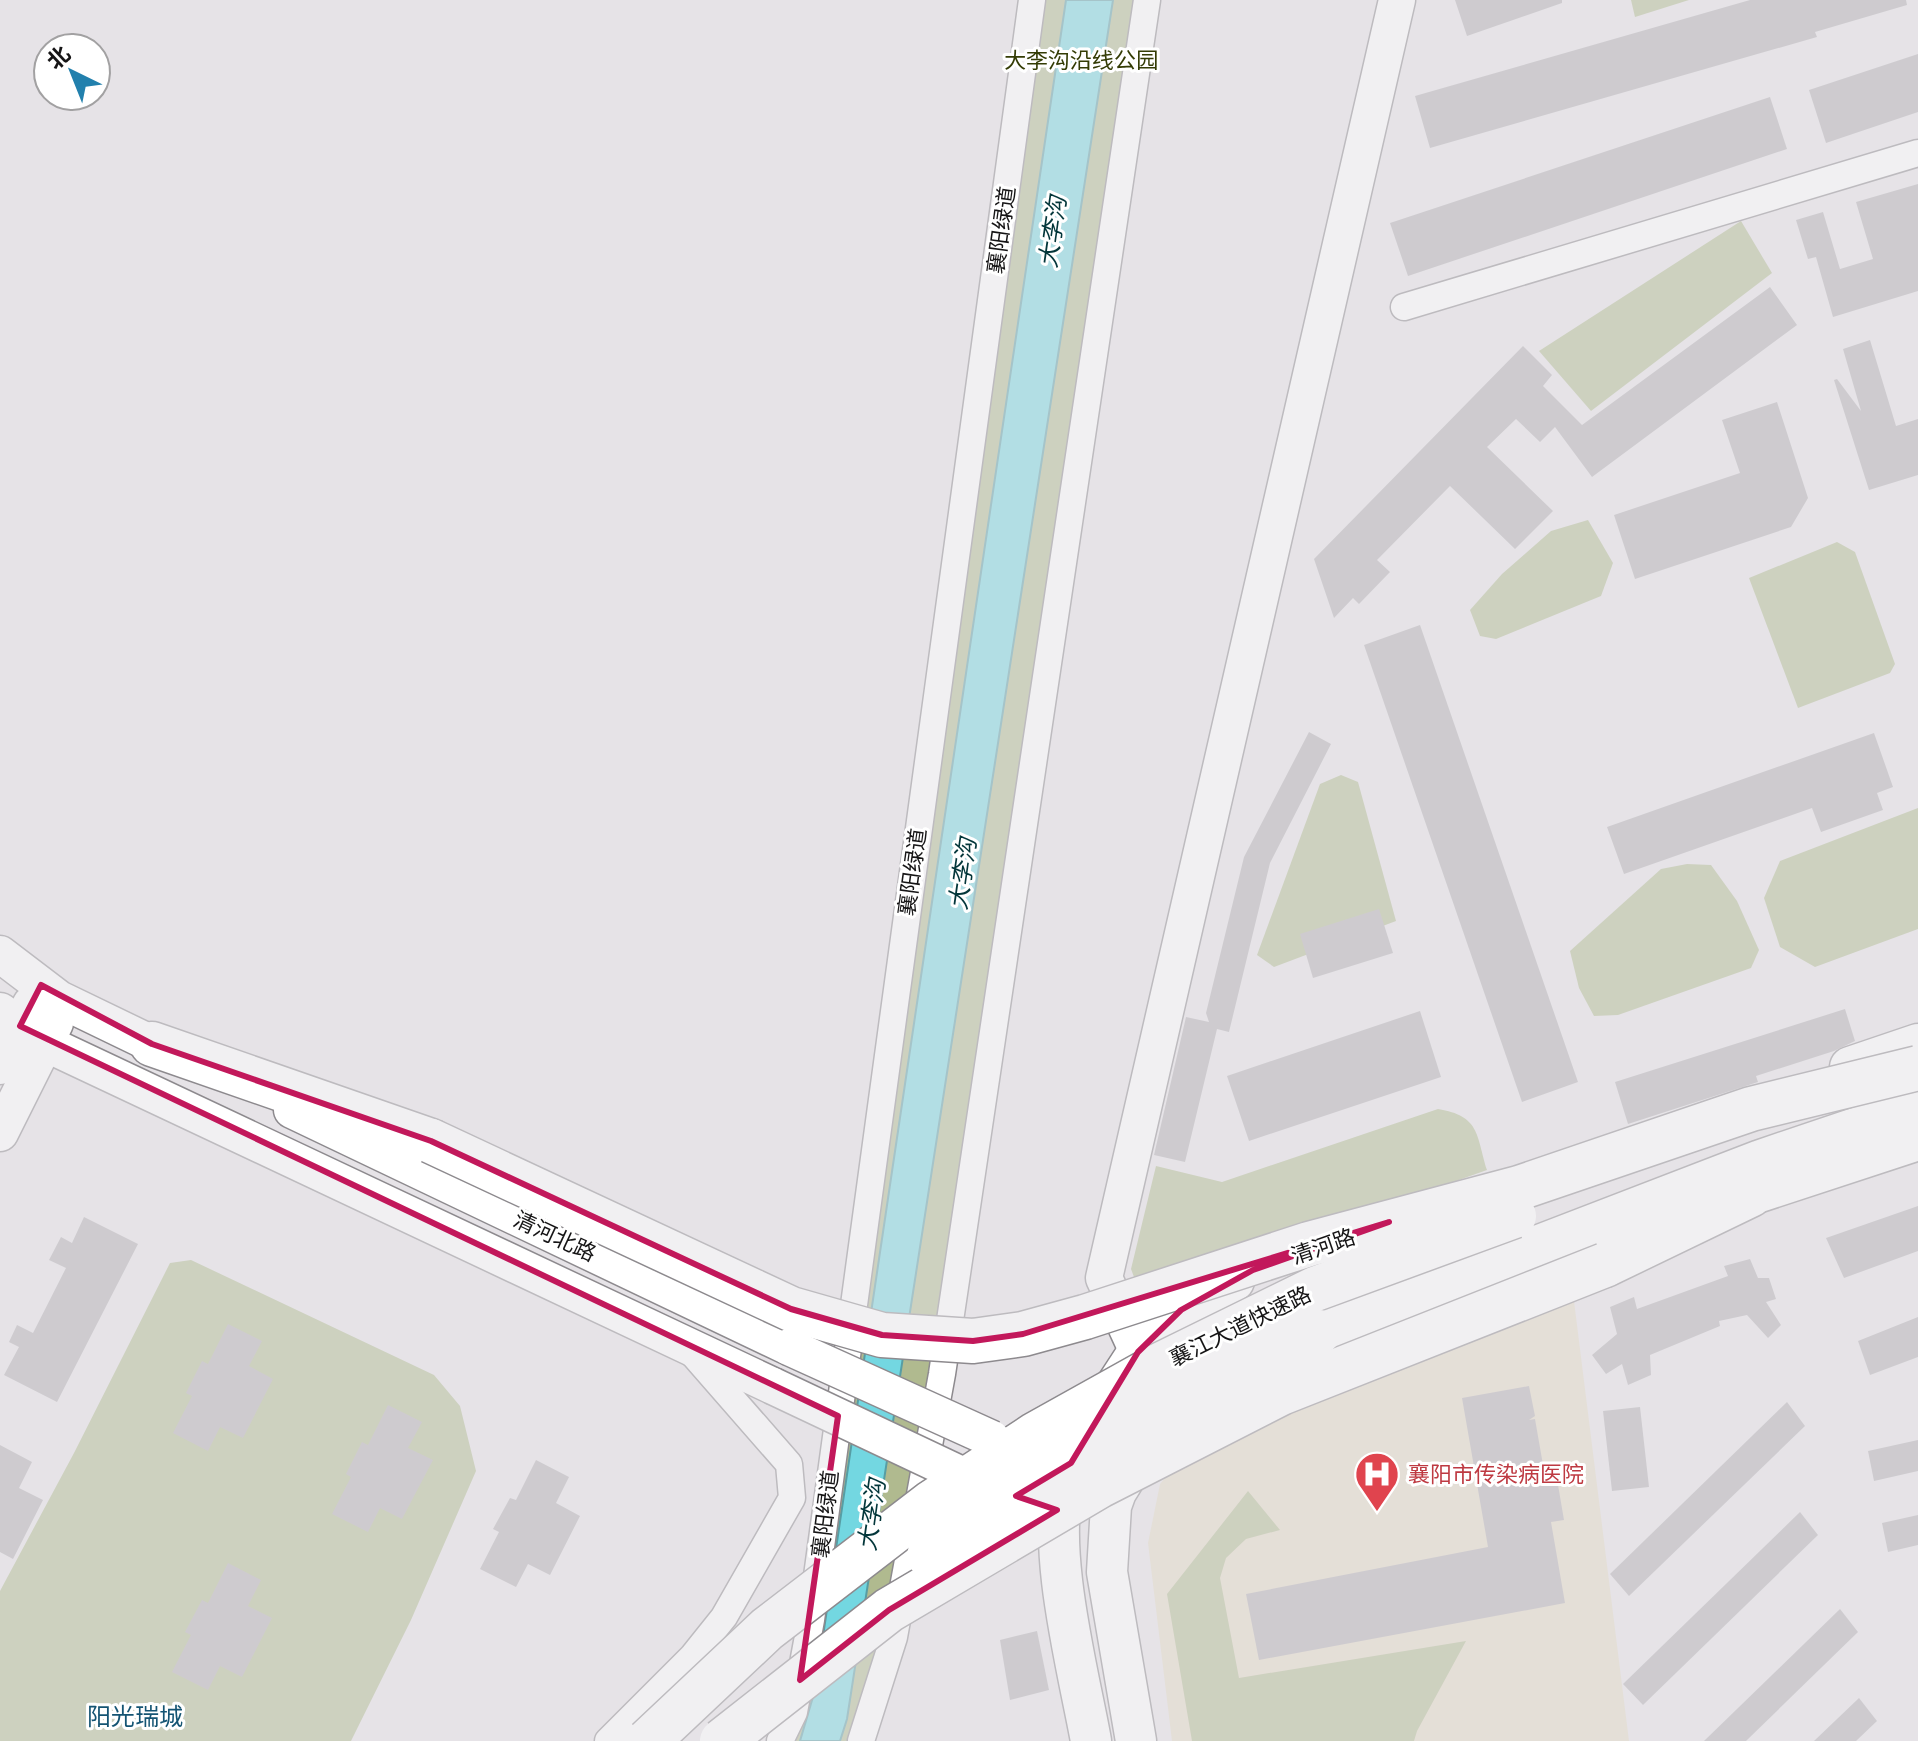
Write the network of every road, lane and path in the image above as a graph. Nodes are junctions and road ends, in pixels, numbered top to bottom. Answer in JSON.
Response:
{"nodes":[{"id":1,"x":1032,"y":0,"type":"edge"},
{"id":2,"x":1147,"y":0,"type":"edge"},
{"id":3,"x":1397,"y":0,"type":"edge"},
{"id":4,"x":1918,"y":153,"type":"edge"},
{"id":5,"x":1404,"y":307,"type":"dead end"},
{"id":6,"x":0,"y":954,"type":"edge"},
{"id":7,"x":53,"y":993,"type":"junction"},
{"id":8,"x":21,"y":1027,"type":"edge"},
{"id":9,"x":152,"y":1044,"type":"junction"},
{"id":10,"x":1918,"y":1044,"type":"edge"},
{"id":11,"x":0,"y":1066,"type":"edge"},
{"id":12,"x":1918,"y":1068,"type":"edge"},
{"id":13,"x":1918,"y":1109,"type":"edge"},
{"id":14,"x":0,"y":1133,"type":"edge"},
{"id":15,"x":1918,"y":1140,"type":"edge"},
{"id":16,"x":1750,"y":1195,"type":"junction"},
{"id":17,"x":685,"y":1344,"type":"junction"},
{"id":18,"x":1138,"y":1352,"type":"junction"},
{"id":19,"x":1277,"y":1353,"type":"junction"},
{"id":20,"x":1073,"y":1464,"type":"junction"},
{"id":21,"x":1129,"y":1471,"type":"junction"},
{"id":22,"x":1060,"y":1512,"type":"junction"},
{"id":23,"x":1110,"y":1532,"type":"junction"},
{"id":24,"x":608,"y":1741,"type":"edge"},
{"id":25,"x":648,"y":1741,"type":"edge"},
{"id":26,"x":712,"y":1741,"type":"edge"},
{"id":27,"x":722,"y":1741,"type":"edge"},
{"id":28,"x":780,"y":1741,"type":"edge"},
{"id":29,"x":861,"y":1741,"type":"edge"},
{"id":30,"x":1091,"y":1741,"type":"edge"},
{"id":31,"x":1136,"y":1741,"type":"edge"}],
"edges":[{"from":1,"to":28,"type":"street","name":"襄阳绿道"},
{"from":2,"to":29,"type":"street"},
{"from":3,"to":18,"type":"main road"},
{"from":4,"to":5,"type":"street"},
{"from":6,"to":7,"type":"main road","name":"清河北路"},
{"from":7,"to":8,"type":"main road"},
{"from":7,"to":9,"type":"main road","name":"清河北路"},
{"from":8,"to":11,"type":"main road"},
{"from":8,"to":14,"type":"main road"},
{"from":8,"to":17,"type":"main road","name":"清河北路"},
{"from":9,"to":12,"type":"highway","bridge":true},
{"from":9,"to":20,"type":"main road","name":"清河北路","bridge":true},
{"from":10,"to":18,"type":"main road","name":"清河路"},
{"from":12,"to":25,"type":"highway","name":"襄江大道快速路","bridge":true},
{"from":13,"to":19,"type":"highway","name":"襄江大道快速路","bridge":true},
{"from":15,"to":16,"type":"main road"},
{"from":16,"to":19,"type":"main road"},
{"from":16,"to":27,"type":"highway","bridge":true},
{"from":17,"to":22,"type":"main road","name":"清河北路","bridge":true},
{"from":17,"to":24,"type":"street"},
{"from":18,"to":20,"type":"main road","name":"清河路"},
{"from":19,"to":21,"type":"main road"},
{"from":19,"to":26,"type":"highway","name":"襄江大道快速路","bridge":true},
{"from":20,"to":21,"type":"main road","name":"清河北路"},
{"from":20,"to":22,"type":"main road","name":"清河路"},
{"from":21,"to":23,"type":"main road"},
{"from":22,"to":23,"type":"main road","name":"清河北路"},
{"from":22,"to":30,"type":"main road","name":"清河路"},
{"from":23,"to":31,"type":"main road"}]}
